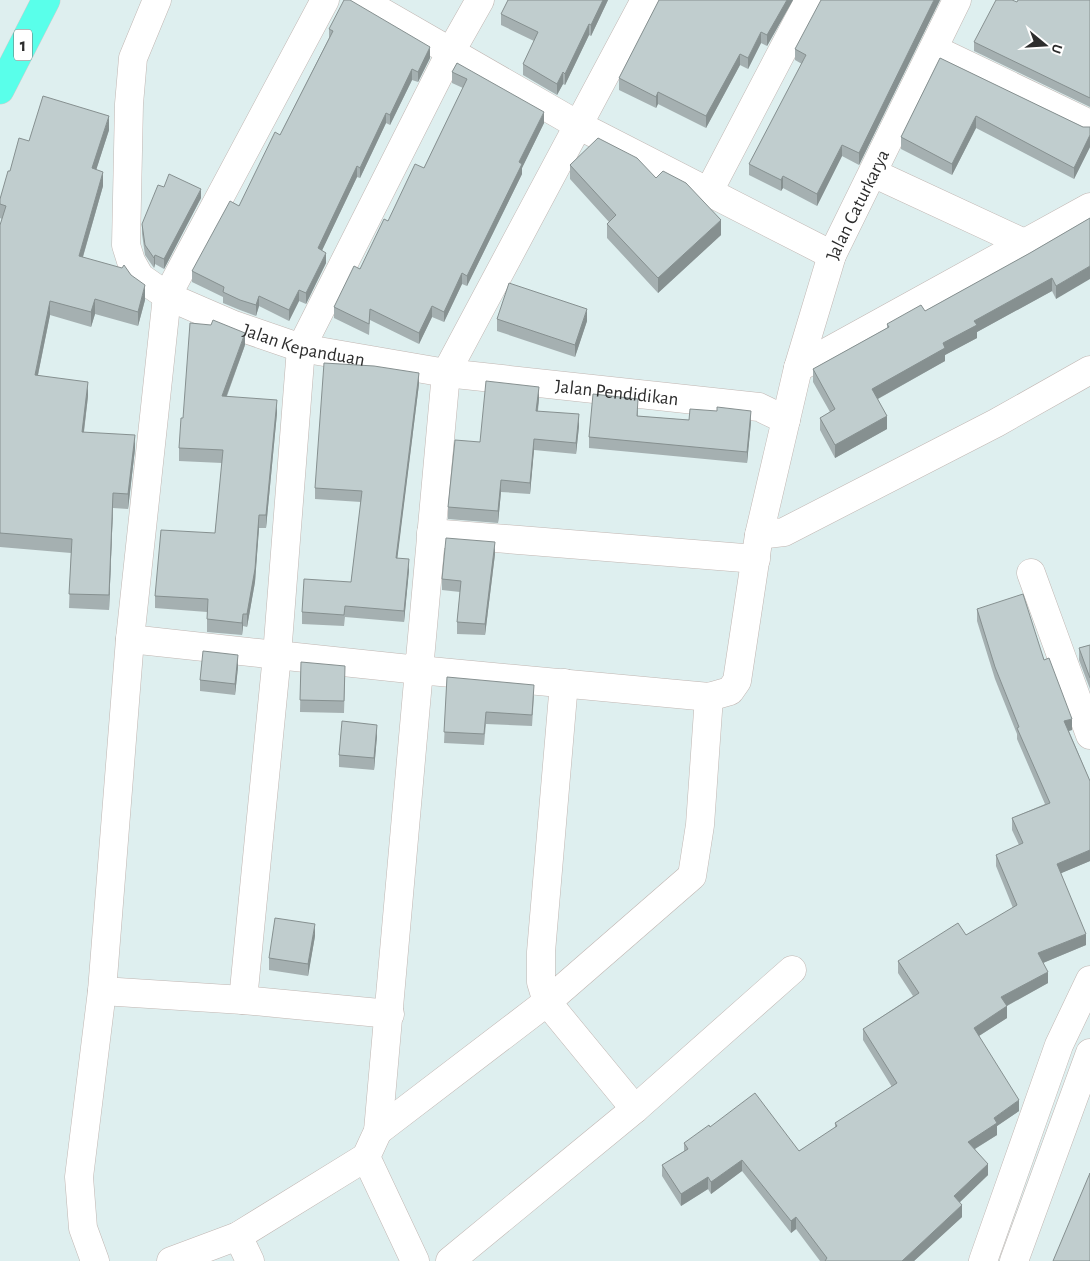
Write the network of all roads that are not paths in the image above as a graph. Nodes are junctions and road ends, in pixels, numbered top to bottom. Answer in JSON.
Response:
{"nodes":[{"id":1,"x":46,"y":0,"type":"edge"},
{"id":2,"x":157,"y":0,"type":"edge"},
{"id":3,"x":325,"y":0,"type":"edge"},
{"id":4,"x":361,"y":0,"type":"edge"},
{"id":5,"x":480,"y":0,"type":"edge"},
{"id":6,"x":645,"y":0,"type":"edge"},
{"id":7,"x":809,"y":0,"type":"edge"},
{"id":8,"x":957,"y":0,"type":"edge"},
{"id":9,"x":934,"y":49,"type":"junction"},
{"id":10,"x":450,"y":53,"type":"junction"},
{"id":11,"x":0,"y":90,"type":"edge"},
{"id":12,"x":1090,"y":124,"type":"edge"},
{"id":13,"x":578,"y":125,"type":"junction"},
{"id":14,"x":873,"y":173,"type":"junction"},
{"id":15,"x":708,"y":193,"type":"junction"},
{"id":16,"x":1090,"y":207,"type":"edge"},
{"id":17,"x":1024,"y":243,"type":"junction"},
{"id":18,"x":832,"y":254,"type":"junction"},
{"id":19,"x":167,"y":296,"type":"junction"},
{"id":20,"x":301,"y":348,"type":"junction"},
{"id":21,"x":798,"y":368,"type":"junction"},
{"id":22,"x":1090,"y":370,"type":"edge"},
{"id":23,"x":446,"y":374,"type":"junction"},
{"id":24,"x":786,"y":420,"type":"junction"},
{"id":25,"x":431,"y":533,"type":"junction"},
{"id":26,"x":757,"y":547,"type":"junction"},
{"id":27,"x":1031,"y":573,"type":"dead end"},
{"id":28,"x":130,"y":639,"type":"junction"},
{"id":29,"x":277,"y":655,"type":"junction"},
{"id":30,"x":419,"y":670,"type":"junction"},
{"id":31,"x":564,"y":683,"type":"junction"},
{"id":32,"x":709,"y":697,"type":"junction"},
{"id":33,"x":1090,"y":735,"type":"edge"},
{"id":34,"x":792,"y":970,"type":"dead end"},
{"id":35,"x":1090,"y":980,"type":"edge"},
{"id":36,"x":102,"y":991,"type":"junction"},
{"id":37,"x":243,"y":1000,"type":"junction"},
{"id":38,"x":547,"y":1002,"type":"junction"},
{"id":39,"x":390,"y":1014,"type":"junction"},
{"id":40,"x":1090,"y":1054,"type":"edge"},
{"id":41,"x":635,"y":1109,"type":"junction"},
{"id":42,"x":378,"y":1131,"type":"junction"},
{"id":43,"x":366,"y":1158,"type":"junction"},
{"id":44,"x":238,"y":1236,"type":"junction"},
{"id":45,"x":95,"y":1261,"type":"edge"},
{"id":46,"x":171,"y":1261,"type":"edge"},
{"id":47,"x":250,"y":1261,"type":"edge"},
{"id":48,"x":416,"y":1261,"type":"edge"},
{"id":49,"x":450,"y":1261,"type":"edge"},
{"id":50,"x":983,"y":1261,"type":"edge"},
{"id":51,"x":1014,"y":1261,"type":"edge"}],
"edges":[{"from":1,"to":11,"type":"highway","number":"1"},
{"from":2,"to":19,"type":"street","name":"Jalan Kepanduan"},
{"from":3,"to":19,"type":"street"},
{"from":4,"to":10,"type":"street"},
{"from":5,"to":10,"type":"street"},
{"from":6,"to":13,"type":"street"},
{"from":7,"to":15,"type":"street"},
{"from":8,"to":9,"type":"street","name":"Jalan Caturkarya"},
{"from":9,"to":12,"type":"street"},
{"from":9,"to":14,"type":"street","name":"Jalan Caturkarya"},
{"from":10,"to":13,"type":"street"},
{"from":10,"to":20,"type":"street"},
{"from":13,"to":15,"type":"street"},
{"from":13,"to":23,"type":"street"},
{"from":14,"to":17,"type":"street"},
{"from":14,"to":18,"type":"street","name":"Jalan Caturkarya"},
{"from":15,"to":18,"type":"street"},
{"from":16,"to":17,"type":"street"},
{"from":17,"to":21,"type":"street"},
{"from":18,"to":21,"type":"street","name":"Jalan Caturkarya"},
{"from":19,"to":20,"type":"street","name":"Jalan Kepanduan"},
{"from":19,"to":28,"type":"street"},
{"from":20,"to":23,"type":"street","name":"Jalan Kepanduan"},
{"from":20,"to":29,"type":"street"},
{"from":21,"to":24,"type":"street","name":"Jalan Caturkarya"},
{"from":22,"to":26,"type":"street"},
{"from":23,"to":24,"type":"street","name":"Jalan Pendidikan"},
{"from":23,"to":25,"type":"street"},
{"from":24,"to":26,"type":"street","name":"Jalan Caturkarya"},
{"from":25,"to":26,"type":"street"},
{"from":25,"to":30,"type":"street"},
{"from":26,"to":32,"type":"street","name":"Jalan Caturkarya"},
{"from":27,"to":33,"type":"street"},
{"from":28,"to":29,"type":"street"},
{"from":28,"to":36,"type":"street"},
{"from":29,"to":30,"type":"street"},
{"from":29,"to":37,"type":"street"},
{"from":30,"to":31,"type":"street"},
{"from":30,"to":39,"type":"street"},
{"from":31,"to":32,"type":"street"},
{"from":31,"to":38,"type":"street"},
{"from":32,"to":38,"type":"street"},
{"from":34,"to":41,"type":"street"},
{"from":35,"to":50,"type":"street"},
{"from":36,"to":37,"type":"street"},
{"from":36,"to":45,"type":"street"},
{"from":37,"to":39,"type":"street"},
{"from":38,"to":41,"type":"street"},
{"from":38,"to":42,"type":"street"},
{"from":39,"to":42,"type":"street"},
{"from":40,"to":51,"type":"street"},
{"from":41,"to":49,"type":"street"},
{"from":42,"to":43,"type":"street"},
{"from":43,"to":44,"type":"street"},
{"from":43,"to":48,"type":"street"},
{"from":44,"to":46,"type":"street"},
{"from":44,"to":47,"type":"street"}]}
